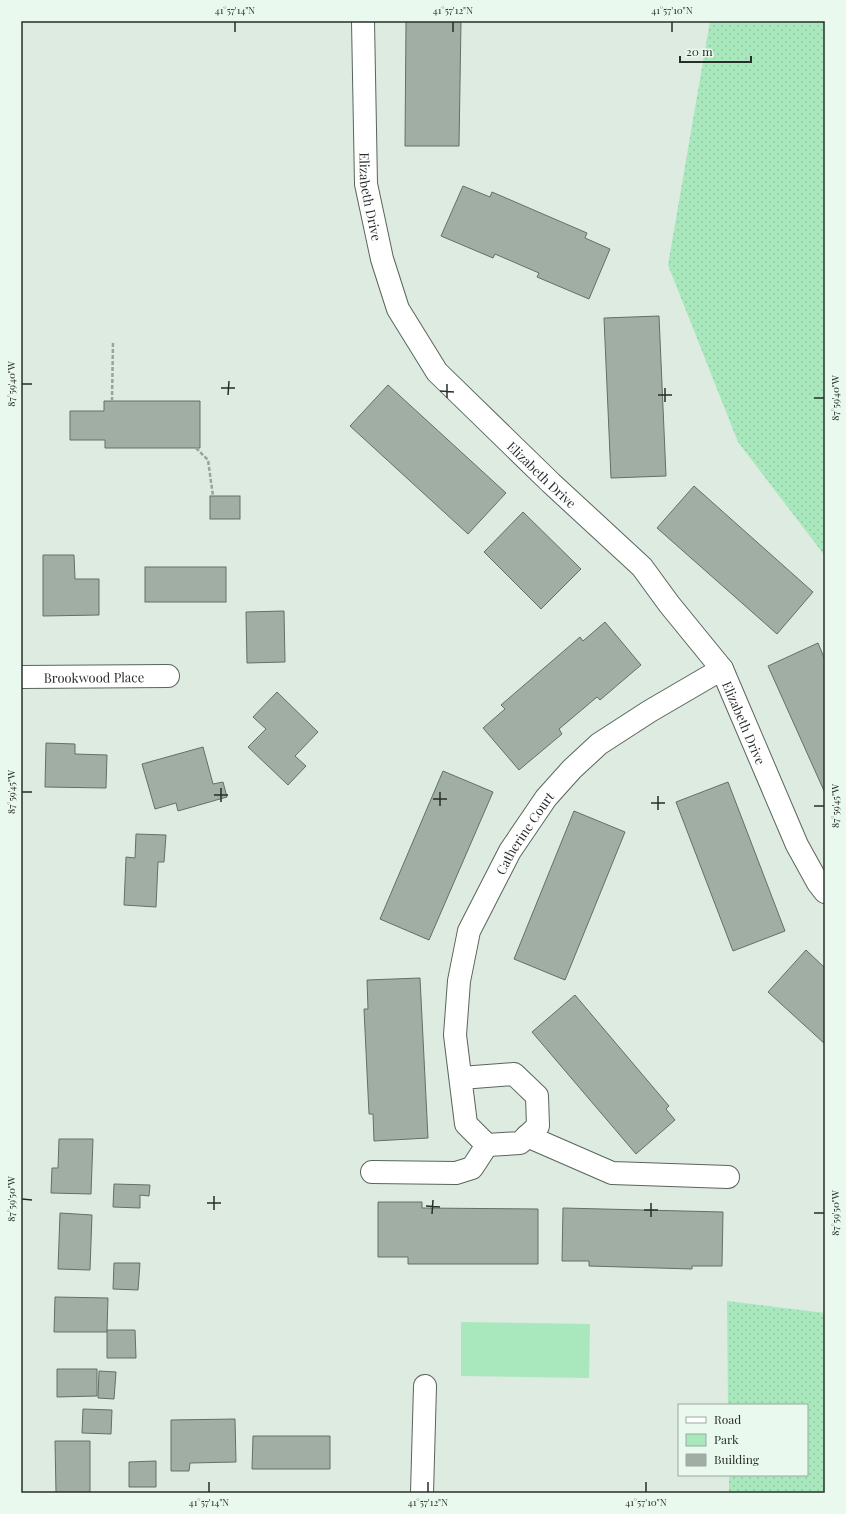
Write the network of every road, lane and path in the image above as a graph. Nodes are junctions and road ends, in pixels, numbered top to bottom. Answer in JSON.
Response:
{"nodes":[{"id":1,"x":363,"y":21,"type":"edge"},
{"id":2,"x":113,"y":342,"type":"dead end"},
{"id":3,"x":112,"y":401,"type":"dead end"},
{"id":4,"x":196,"y":448,"type":"dead end"},
{"id":5,"x":213,"y":496,"type":"dead end"},
{"id":6,"x":722,"y":669,"type":"junction"},
{"id":7,"x":168,"y":676,"type":"dead end"},
{"id":8,"x":21,"y":677,"type":"edge"},
{"id":9,"x":825,"y":892,"type":"edge"},
{"id":10,"x":460,"y":1078,"type":"junction"},
{"id":11,"x":527,"y":1136,"type":"junction"},
{"id":12,"x":487,"y":1145,"type":"junction"},
{"id":13,"x":372,"y":1172,"type":"dead end"},
{"id":14,"x":728,"y":1177,"type":"dead end"},
{"id":15,"x":425,"y":1386,"type":"dead end"},
{"id":16,"x":422,"y":1493,"type":"edge"}],
"edges":[{"from":1,"to":6,"type":"street","name":"Elizabeth Drive"},
{"from":2,"to":3,"type":"path"},
{"from":4,"to":5,"type":"path"},
{"from":6,"to":9,"type":"street","name":"Elizabeth Drive"},
{"from":6,"to":10,"type":"street","name":"Catherine Court"},
{"from":7,"to":8,"type":"street","name":"Brookwood Place"},
{"from":10,"to":11,"type":"street"},
{"from":10,"to":12,"type":"street","name":"Catherine Court"},
{"from":11,"to":12,"type":"street"},
{"from":11,"to":14,"type":"street"},
{"from":12,"to":13,"type":"street"},
{"from":15,"to":16,"type":"street"}]}
